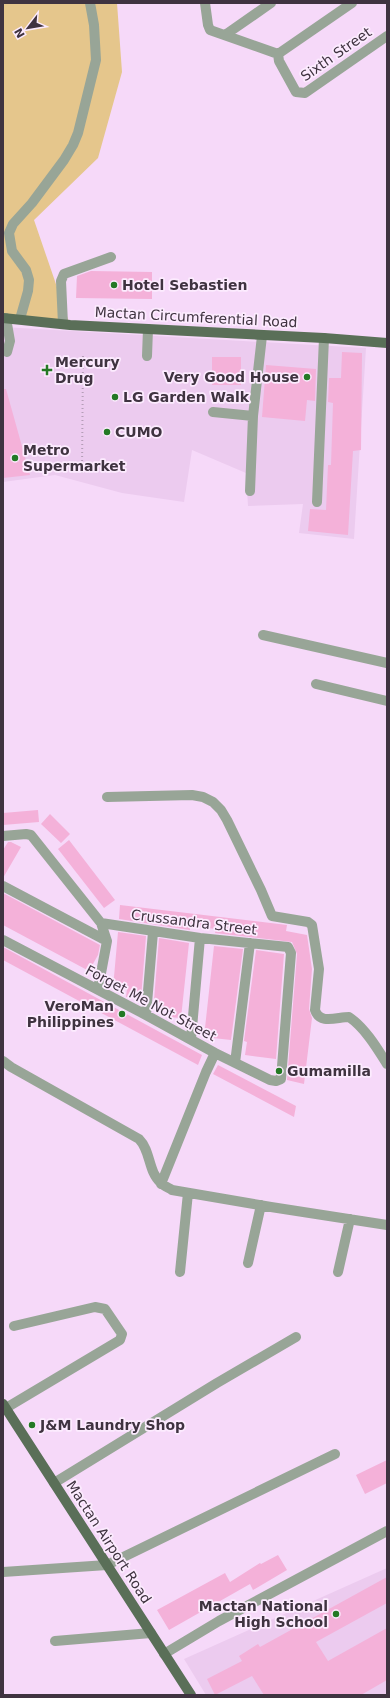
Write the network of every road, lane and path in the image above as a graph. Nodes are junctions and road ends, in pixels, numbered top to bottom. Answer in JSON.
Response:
{"nodes":[{"id":1,"x":90,"y":3,"type":"edge"},
{"id":2,"x":205,"y":3,"type":"edge"},
{"id":3,"x":271,"y":3,"type":"edge"},
{"id":4,"x":352,"y":3,"type":"edge"},
{"id":5,"x":225,"y":35,"type":"junction"},
{"id":6,"x":387,"y":36,"type":"edge"},
{"id":7,"x":278,"y":54,"type":"junction"},
{"id":8,"x":7,"y":252,"type":"edge"},
{"id":9,"x":111,"y":257,"type":"dead end"},
{"id":10,"x":4,"y":318,"type":"edge"},
{"id":11,"x":20,"y":319,"type":"junction"},
{"id":12,"x":63,"y":324,"type":"junction"},
{"id":13,"x":148,"y":329,"type":"junction"},
{"id":14,"x":262,"y":336,"type":"junction"},
{"id":15,"x":324,"y":338,"type":"junction"},
{"id":16,"x":387,"y":343,"type":"edge"},
{"id":17,"x":3,"y":347,"type":"edge"},
{"id":18,"x":84,"y":354,"type":"dead end"},
{"id":19,"x":147,"y":356,"type":"dead end"},
{"id":20,"x":213,"y":412,"type":"dead end"},
{"id":21,"x":253,"y":416,"type":"junction"},
{"id":22,"x":82,"y":473,"type":"dead end"},
{"id":23,"x":250,"y":491,"type":"dead end"},
{"id":24,"x":317,"y":502,"type":"dead end"},
{"id":25,"x":263,"y":635,"type":"dead end"},
{"id":26,"x":387,"y":663,"type":"edge"},
{"id":27,"x":316,"y":684,"type":"dead end"},
{"id":28,"x":387,"y":701,"type":"edge"},
{"id":29,"x":107,"y":798,"type":"dead end"},
{"id":30,"x":3,"y":836,"type":"edge"},
{"id":31,"x":3,"y":886,"type":"edge"},
{"id":32,"x":102,"y":922,"type":"junction"},
{"id":33,"x":153,"y":932,"type":"junction"},
{"id":34,"x":200,"y":938,"type":"junction"},
{"id":35,"x":3,"y":940,"type":"edge"},
{"id":36,"x":107,"y":941,"type":"junction"},
{"id":37,"x":250,"y":944,"type":"junction"},
{"id":38,"x":98,"y":990,"type":"junction"},
{"id":39,"x":146,"y":1015,"type":"junction"},
{"id":40,"x":191,"y":1039,"type":"junction"},
{"id":41,"x":215,"y":1053,"type":"junction"},
{"id":42,"x":3,"y":1061,"type":"edge"},
{"id":43,"x":235,"y":1063,"type":"junction"},
{"id":44,"x":387,"y":1064,"type":"edge"},
{"id":45,"x":282,"y":1072,"type":"joint"},
{"id":46,"x":161,"y":1184,"type":"junction"},
{"id":47,"x":188,"y":1193,"type":"junction"},
{"id":48,"x":261,"y":1205,"type":"junction"},
{"id":49,"x":350,"y":1219,"type":"junction"},
{"id":50,"x":387,"y":1225,"type":"edge"},
{"id":51,"x":248,"y":1263,"type":"dead end"},
{"id":52,"x":180,"y":1272,"type":"dead end"},
{"id":53,"x":338,"y":1272,"type":"dead end"},
{"id":54,"x":14,"y":1326,"type":"dead end"},
{"id":55,"x":296,"y":1337,"type":"dead end"},
{"id":56,"x":4,"y":1406,"type":"edge"},
{"id":57,"x":335,"y":1454,"type":"dead end"},
{"id":58,"x":54,"y":1483,"type":"junction"},
{"id":59,"x":387,"y":1531,"type":"edge"},
{"id":60,"x":107,"y":1565,"type":"junction"},
{"id":61,"x":3,"y":1572,"type":"edge"},
{"id":62,"x":151,"y":1633,"type":"junction"},
{"id":63,"x":56,"y":1641,"type":"dead end"},
{"id":64,"x":164,"y":1654,"type":"junction"},
{"id":65,"x":191,"y":1695,"type":"edge"}],
"edges":[{"from":1,"to":8,"type":"street"},
{"from":2,"to":5,"type":"street"},
{"from":3,"to":5,"type":"street"},
{"from":4,"to":7,"type":"street"},
{"from":5,"to":7,"type":"street"},
{"from":6,"to":7,"type":"street","name":"Sixth Street"},
{"from":8,"to":11,"type":"street"},
{"from":9,"to":12,"type":"street"},
{"from":10,"to":11,"type":"main road","name":"Mactan Circumferential Road"},
{"from":10,"to":17,"type":"street"},
{"from":11,"to":12,"type":"main road","name":"Mactan Circumferential Road"},
{"from":12,"to":13,"type":"main road","name":"Mactan Circumferential Road"},
{"from":13,"to":14,"type":"main road","name":"Mactan Circumferential Road"},
{"from":13,"to":19,"type":"street"},
{"from":14,"to":15,"type":"main road","name":"Mactan Circumferential Road"},
{"from":14,"to":21,"type":"street"},
{"from":15,"to":16,"type":"main road","name":"Mactan Circumferential Road"},
{"from":15,"to":24,"type":"street"},
{"from":18,"to":22,"type":"path"},
{"from":20,"to":21,"type":"street"},
{"from":21,"to":23,"type":"street"},
{"from":25,"to":26,"type":"street"},
{"from":27,"to":28,"type":"street"},
{"from":29,"to":44,"type":"street"},
{"from":30,"to":32,"type":"street"},
{"from":31,"to":36,"type":"street"},
{"from":32,"to":33,"type":"street","name":"Crussandra Street"},
{"from":32,"to":36,"type":"street"},
{"from":33,"to":34,"type":"street","name":"Crussandra Street"},
{"from":33,"to":39,"type":"street"},
{"from":34,"to":37,"type":"street","name":"Crussandra Street"},
{"from":34,"to":40,"type":"street"},
{"from":35,"to":38,"type":"street","name":"Forget Me Not Street"},
{"from":36,"to":38,"type":"street"},
{"from":37,"to":43,"type":"street"},
{"from":37,"to":45,"type":"street","name":"Crussandra Street"},
{"from":38,"to":39,"type":"street","name":"Forget Me Not Street"},
{"from":39,"to":40,"type":"street","name":"Forget Me Not Street"},
{"from":40,"to":41,"type":"street","name":"Forget Me Not Street"},
{"from":41,"to":43,"type":"street","name":"Forget Me Not Street"},
{"from":41,"to":46,"type":"street"},
{"from":42,"to":46,"type":"street"},
{"from":43,"to":45,"type":"street","name":"Forget Me Not Street"},
{"from":46,"to":47,"type":"street"},
{"from":47,"to":48,"type":"street"},
{"from":47,"to":52,"type":"street"},
{"from":48,"to":49,"type":"street"},
{"from":48,"to":51,"type":"street"},
{"from":49,"to":50,"type":"street"},
{"from":49,"to":53,"type":"street"},
{"from":54,"to":56,"type":"street"},
{"from":55,"to":58,"type":"street"},
{"from":56,"to":58,"type":"main road","name":"Mactan Airport Road"},
{"from":57,"to":60,"type":"street"},
{"from":58,"to":60,"type":"main road","name":"Mactan Airport Road"},
{"from":59,"to":64,"type":"street"},
{"from":60,"to":61,"type":"street"},
{"from":60,"to":62,"type":"main road","name":"Mactan Airport Road"},
{"from":62,"to":63,"type":"street"},
{"from":62,"to":64,"type":"main road","name":"Mactan Airport Road"},
{"from":64,"to":65,"type":"main road","name":"Mactan Airport Road"}]}
